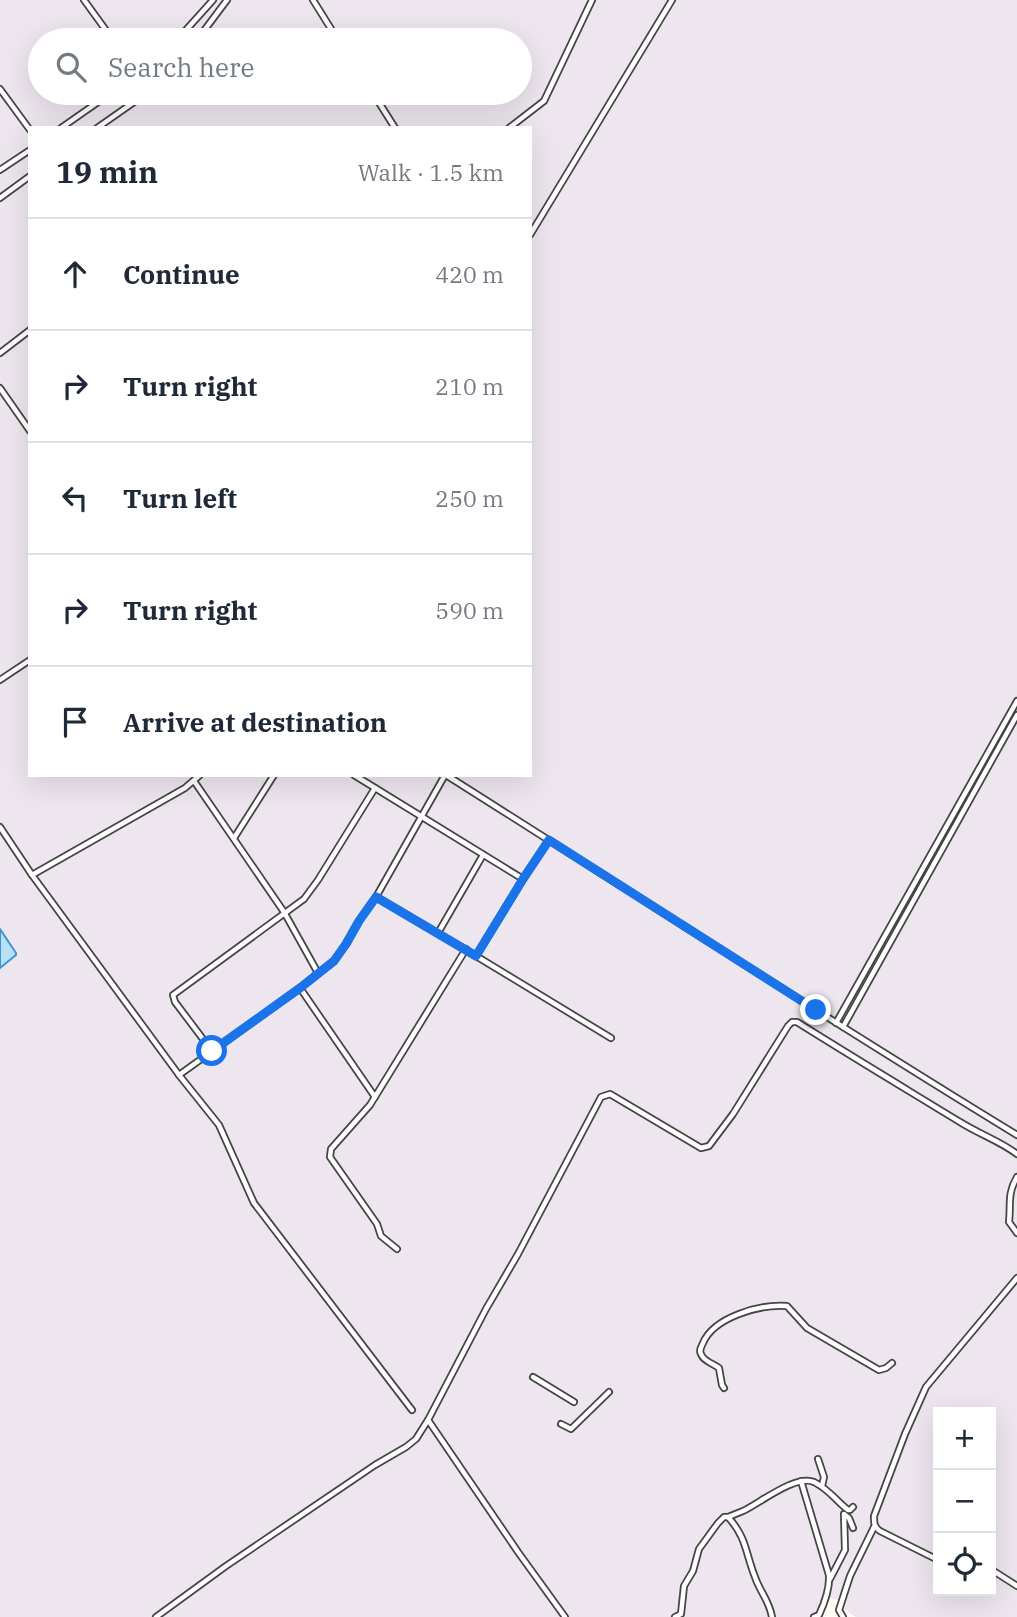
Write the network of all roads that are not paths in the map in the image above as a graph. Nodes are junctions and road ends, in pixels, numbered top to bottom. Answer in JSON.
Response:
{"nodes":[{"id":1,"x":84,"y":0,"type":"edge"},
{"id":2,"x":213,"y":0,"type":"edge"},
{"id":3,"x":227,"y":0,"type":"edge"},
{"id":4,"x":313,"y":0,"type":"edge"},
{"id":5,"x":592,"y":0,"type":"edge"},
{"id":6,"x":670,"y":0,"type":"edge"},
{"id":7,"x":104,"y":28,"type":"edge"},
{"id":8,"x":188,"y":28,"type":"edge"},
{"id":9,"x":206,"y":28,"type":"edge"},
{"id":10,"x":330,"y":28,"type":"edge"},
{"id":11,"x":0,"y":89,"type":"edge"},
{"id":12,"x":94,"y":105,"type":"edge"},
{"id":13,"x":130,"y":105,"type":"edge"},
{"id":14,"x":381,"y":105,"type":"edge"},
{"id":15,"x":64,"y":126,"type":"edge"},
{"id":16,"x":100,"y":126,"type":"edge"},
{"id":17,"x":395,"y":126,"type":"edge"},
{"id":18,"x":512,"y":126,"type":"edge"},
{"id":19,"x":28,"y":128,"type":"edge"},
{"id":20,"x":28,"y":151,"type":"edge"},
{"id":21,"x":0,"y":170,"type":"edge"},
{"id":22,"x":28,"y":177,"type":"edge"},
{"id":23,"x":0,"y":198,"type":"edge"},
{"id":24,"x":532,"y":232,"type":"edge"},
{"id":25,"x":28,"y":332,"type":"edge"},
{"id":26,"x":0,"y":353,"type":"edge"},
{"id":27,"x":0,"y":388,"type":"edge"},
{"id":28,"x":28,"y":428,"type":"edge"},
{"id":29,"x":28,"y":661,"type":"edge"},
{"id":30,"x":0,"y":680,"type":"edge"},
{"id":31,"x":1017,"y":701,"type":"edge"},
{"id":32,"x":1017,"y":715,"type":"edge"},
{"id":33,"x":198,"y":777,"type":"edge"},
{"id":34,"x":273,"y":777,"type":"edge"},
{"id":35,"x":357,"y":777,"type":"edge"},
{"id":36,"x":444,"y":777,"type":"edge"},
{"id":37,"x":448,"y":777,"type":"edge"},
{"id":38,"x":194,"y":781,"type":"junction"},
{"id":39,"x":375,"y":788,"type":"junction"},
{"id":40,"x":422,"y":817,"type":"junction"},
{"id":41,"x":0,"y":827,"type":"edge"},
{"id":42,"x":234,"y":838,"type":"junction"},
{"id":43,"x":549,"y":840,"type":"junction"},
{"id":44,"x":483,"y":855,"type":"junction"},
{"id":45,"x":32,"y":875,"type":"junction"},
{"id":46,"x":523,"y":879,"type":"junction"},
{"id":47,"x":376,"y":897,"type":"junction"},
{"id":48,"x":285,"y":912,"type":"junction"},
{"id":49,"x":438,"y":933,"type":"junction"},
{"id":50,"x":466,"y":950,"type":"junction"},
{"id":51,"x":476,"y":956,"type":"junction"},
{"id":52,"x":318,"y":973,"type":"junction"},
{"id":53,"x":300,"y":988,"type":"junction"},
{"id":54,"x":836,"y":1023,"type":"junction"},
{"id":55,"x":843,"y":1027,"type":"junction"},
{"id":56,"x":611,"y":1038,"type":"dead end"},
{"id":57,"x":212,"y":1051,"type":"junction"},
{"id":58,"x":179,"y":1075,"type":"junction"},
{"id":59,"x":375,"y":1097,"type":"junction"},
{"id":60,"x":1017,"y":1135,"type":"edge"},
{"id":61,"x":1017,"y":1154,"type":"edge"},
{"id":62,"x":1017,"y":1177,"type":"edge"},
{"id":63,"x":1017,"y":1233,"type":"edge"},
{"id":64,"x":397,"y":1249,"type":"dead end"},
{"id":65,"x":1017,"y":1278,"type":"edge"},
{"id":66,"x":892,"y":1363,"type":"dead end"},
{"id":67,"x":533,"y":1377,"type":"dead end"},
{"id":68,"x":724,"y":1388,"type":"dead end"},
{"id":69,"x":609,"y":1392,"type":"dead end"},
{"id":70,"x":574,"y":1402,"type":"dead end"},
{"id":71,"x":412,"y":1410,"type":"dead end"},
{"id":72,"x":428,"y":1420,"type":"junction"},
{"id":73,"x":561,"y":1424,"type":"dead end"},
{"id":74,"x":818,"y":1459,"type":"dead end"},
{"id":75,"x":801,"y":1480,"type":"junction"},
{"id":76,"x":822,"y":1486,"type":"junction"},
{"id":77,"x":853,"y":1507,"type":"dead end"},
{"id":78,"x":728,"y":1517,"type":"junction"},
{"id":79,"x":875,"y":1526,"type":"junction"},
{"id":80,"x":853,"y":1528,"type":"dead end"},
{"id":81,"x":933,"y":1558,"type":"edge"},
{"id":82,"x":996,"y":1573,"type":"edge"},
{"id":83,"x":829,"y":1580,"type":"junction"},
{"id":84,"x":1017,"y":1586,"type":"edge"},
{"id":85,"x":156,"y":1617,"type":"edge"},
{"id":86,"x":565,"y":1617,"type":"edge"},
{"id":87,"x":676,"y":1617,"type":"edge"},
{"id":88,"x":772,"y":1617,"type":"edge"},
{"id":89,"x":814,"y":1617,"type":"edge"},
{"id":90,"x":843,"y":1617,"type":"edge"}],
"edges":[{"from":1,"to":7,"type":"street"},
{"from":2,"to":8,"type":"street"},
{"from":3,"to":9,"type":"street"},
{"from":4,"to":10,"type":"street"},
{"from":5,"to":18,"type":"street"},
{"from":6,"to":24,"type":"street"},
{"from":11,"to":19,"type":"street"},
{"from":12,"to":15,"type":"street"},
{"from":13,"to":16,"type":"street"},
{"from":14,"to":17,"type":"street"},
{"from":20,"to":21,"type":"street"},
{"from":22,"to":23,"type":"street"},
{"from":25,"to":26,"type":"street"},
{"from":27,"to":28,"type":"street"},
{"from":29,"to":30,"type":"street"},
{"from":31,"to":54,"type":"street"},
{"from":32,"to":55,"type":"street"},
{"from":33,"to":38,"type":"street"},
{"from":34,"to":42,"type":"street"},
{"from":35,"to":39,"type":"street"},
{"from":36,"to":40,"type":"street"},
{"from":37,"to":43,"type":"street"},
{"from":38,"to":42,"type":"street"},
{"from":38,"to":45,"type":"street"},
{"from":39,"to":40,"type":"street"},
{"from":39,"to":48,"type":"street"},
{"from":40,"to":44,"type":"street"},
{"from":40,"to":47,"type":"street"},
{"from":41,"to":45,"type":"street"},
{"from":42,"to":48,"type":"street"},
{"from":43,"to":46,"type":"street"},
{"from":43,"to":54,"type":"street"},
{"from":44,"to":46,"type":"street"},
{"from":44,"to":49,"type":"street"},
{"from":45,"to":58,"type":"street"},
{"from":46,"to":51,"type":"street"},
{"from":47,"to":49,"type":"street"},
{"from":47,"to":52,"type":"street"},
{"from":48,"to":52,"type":"street"},
{"from":48,"to":57,"type":"street"},
{"from":49,"to":50,"type":"street"},
{"from":50,"to":51,"type":"street"},
{"from":50,"to":59,"type":"street"},
{"from":51,"to":56,"type":"street"},
{"from":52,"to":53,"type":"street"},
{"from":53,"to":57,"type":"street"},
{"from":53,"to":59,"type":"street"},
{"from":54,"to":55,"type":"street"},
{"from":55,"to":60,"type":"street"},
{"from":57,"to":58,"type":"street"},
{"from":58,"to":71,"type":"street"},
{"from":59,"to":64,"type":"street"},
{"from":61,"to":72,"type":"street"},
{"from":62,"to":63,"type":"street"},
{"from":65,"to":79,"type":"street"},
{"from":66,"to":68,"type":"street"},
{"from":67,"to":70,"type":"street"},
{"from":69,"to":73,"type":"street"},
{"from":72,"to":85,"type":"street"},
{"from":72,"to":86,"type":"street"},
{"from":74,"to":76,"type":"street"},
{"from":75,"to":76,"type":"street"},
{"from":75,"to":78,"type":"street"},
{"from":75,"to":83,"type":"street"},
{"from":76,"to":77,"type":"street"},
{"from":78,"to":87,"type":"street"},
{"from":78,"to":88,"type":"street"},
{"from":79,"to":81,"type":"street"},
{"from":79,"to":90,"type":"street"},
{"from":80,"to":83,"type":"street"},
{"from":82,"to":84,"type":"street"},
{"from":83,"to":89,"type":"street"}]}
